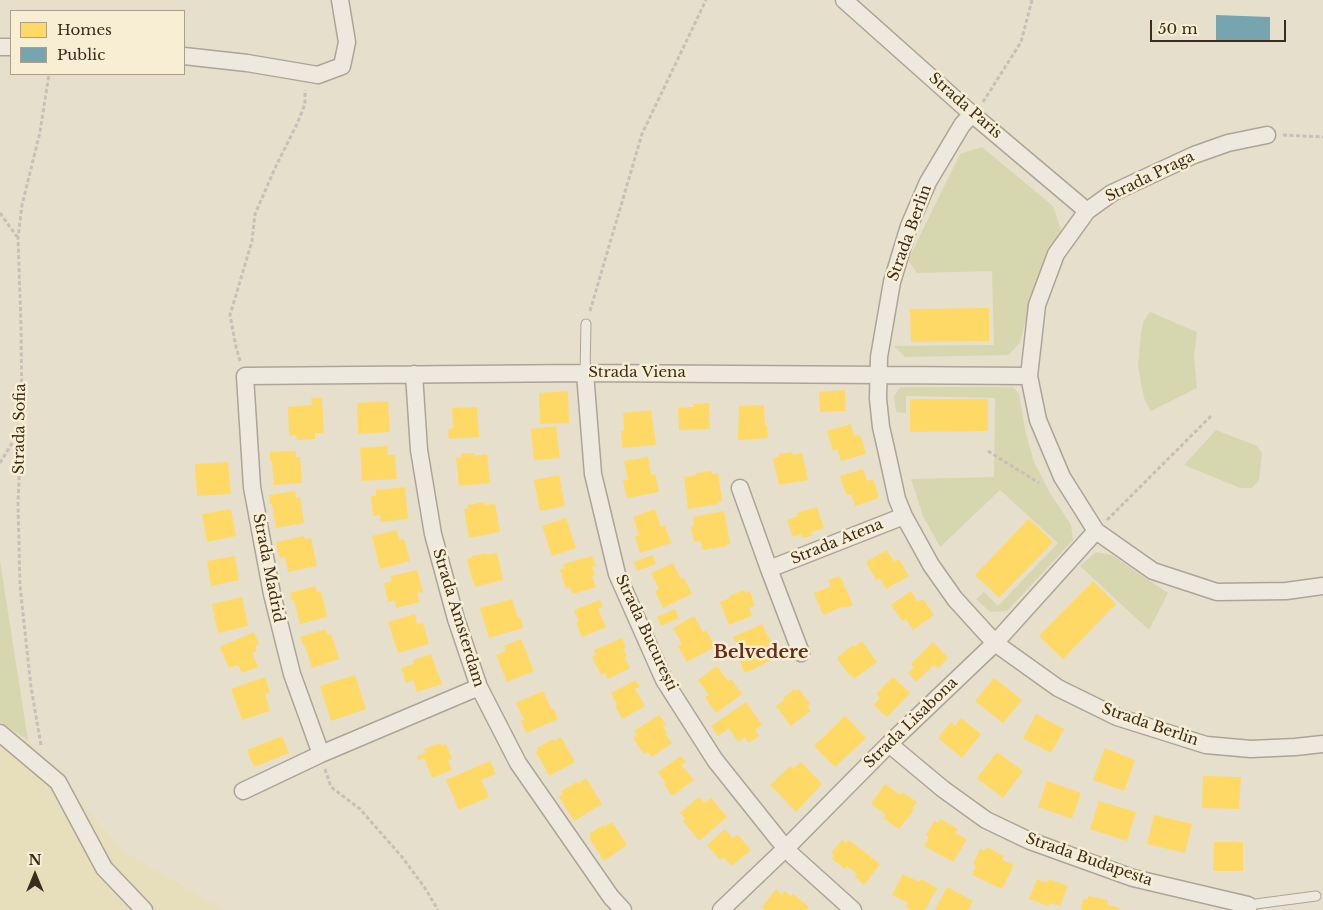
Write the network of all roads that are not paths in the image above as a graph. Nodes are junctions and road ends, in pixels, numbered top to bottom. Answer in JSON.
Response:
{"nodes":[{"id":1,"x":340,"y":0,"type":"edge"},
{"id":2,"x":844,"y":0,"type":"edge"},
{"id":3,"x":185,"y":56,"type":"edge"},
{"id":4,"x":972,"y":114,"type":"junction"},
{"id":5,"x":1267,"y":134,"type":"road end"},
{"id":6,"x":1086,"y":211,"type":"junction"},
{"id":7,"x":586,"y":324,"type":"road end"},
{"id":8,"x":585,"y":373,"type":"junction"},
{"id":9,"x":414,"y":374,"type":"junction"},
{"id":10,"x":879,"y":374,"type":"junction"},
{"id":11,"x":245,"y":376,"type":"joint"},
{"id":12,"x":1029,"y":376,"type":"junction"},
{"id":13,"x":740,"y":488,"type":"dead end"},
{"id":14,"x":904,"y":516,"type":"junction"},
{"id":15,"x":1096,"y":531,"type":"junction"},
{"id":16,"x":770,"y":569,"type":"junction"},
{"id":17,"x":1323,"y":586,"type":"edge"},
{"id":18,"x":994,"y":643,"type":"junction"},
{"id":19,"x":801,"y":653,"type":"dead end"},
{"id":20,"x":479,"y":687,"type":"junction"},
{"id":21,"x":0,"y":733,"type":"edge"},
{"id":22,"x":889,"y":744,"type":"junction"},
{"id":23,"x":1323,"y":744,"type":"edge"},
{"id":24,"x":321,"y":754,"type":"junction"},
{"id":25,"x":243,"y":791,"type":"dead end"},
{"id":26,"x":786,"y":848,"type":"junction"},
{"id":27,"x":1316,"y":896,"type":"dead end"},
{"id":28,"x":1248,"y":908,"type":"edge"},
{"id":29,"x":144,"y":910,"type":"edge"},
{"id":30,"x":623,"y":910,"type":"edge"},
{"id":31,"x":721,"y":910,"type":"edge"},
{"id":32,"x":853,"y":910,"type":"edge"}],
"edges":[{"from":1,"to":3,"type":"street"},
{"from":2,"to":4,"type":"street","name":"Strada Paris"},
{"from":4,"to":6,"type":"street","name":"Strada Paris"},
{"from":4,"to":10,"type":"street","name":"Strada Berlin"},
{"from":5,"to":6,"type":"street","name":"Strada Praga"},
{"from":6,"to":12,"type":"street","name":"Strada Praga"},
{"from":7,"to":8,"type":"lane","name":"Strada București"},
{"from":8,"to":9,"type":"street","name":"Strada Viena"},
{"from":8,"to":10,"type":"street","name":"Strada Viena"},
{"from":8,"to":26,"type":"street","name":"Strada București"},
{"from":9,"to":11,"type":"street","name":"Strada Viena"},
{"from":9,"to":20,"type":"street","name":"Strada Amsterdam"},
{"from":10,"to":12,"type":"street","name":"Strada Viena"},
{"from":10,"to":14,"type":"street","name":"Strada Berlin"},
{"from":11,"to":24,"type":"street","name":"Strada Madrid"},
{"from":12,"to":15,"type":"street","name":"Strada Praga"},
{"from":13,"to":16,"type":"street"},
{"from":14,"to":16,"type":"street","name":"Strada Atena"},
{"from":14,"to":18,"type":"street","name":"Strada Berlin"},
{"from":15,"to":17,"type":"street","name":"Strada Praga"},
{"from":15,"to":18,"type":"street","name":"Strada Lisabona"},
{"from":16,"to":19,"type":"street"},
{"from":18,"to":22,"type":"street","name":"Strada Lisabona"},
{"from":18,"to":23,"type":"street","name":"Strada Berlin"},
{"from":20,"to":24,"type":"street"},
{"from":20,"to":30,"type":"street","name":"Strada Amsterdam"},
{"from":21,"to":29,"type":"street"},
{"from":22,"to":26,"type":"street","name":"Strada Lisabona"},
{"from":22,"to":28,"type":"street","name":"Strada Budapesta"},
{"from":24,"to":25,"type":"street"},
{"from":26,"to":31,"type":"street","name":"Strada Lisabona"},
{"from":26,"to":32,"type":"street","name":"Strada București"},
{"from":27,"to":28,"type":"lane","name":"Strada Budapesta"}]}
